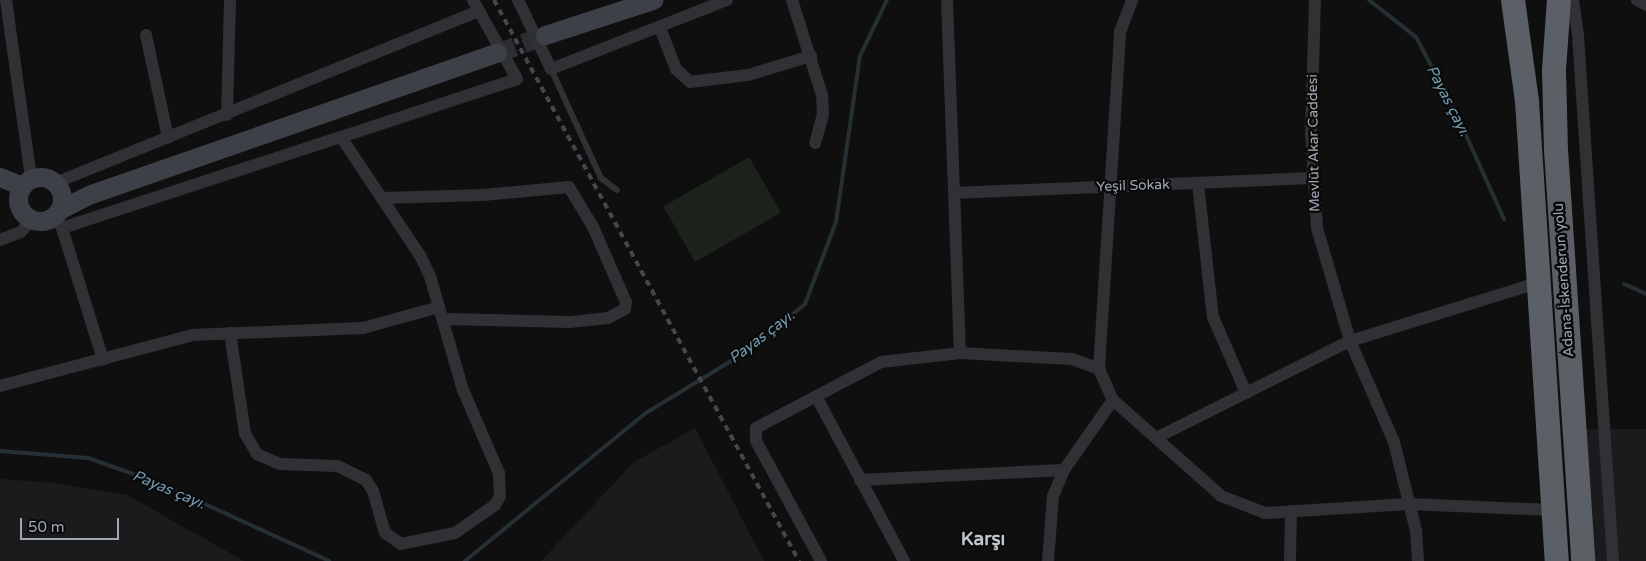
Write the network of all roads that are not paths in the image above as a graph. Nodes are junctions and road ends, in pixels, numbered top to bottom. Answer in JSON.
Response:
{"nodes":[{"id":1,"x":6,"y":0,"type":"edge"},
{"id":2,"x":230,"y":0,"type":"edge"},
{"id":3,"x":518,"y":0,"type":"edge"},
{"id":4,"x":653,"y":0,"type":"edge"},
{"id":5,"x":727,"y":0,"type":"edge"},
{"id":6,"x":792,"y":0,"type":"edge"},
{"id":7,"x":947,"y":0,"type":"edge"},
{"id":8,"x":1132,"y":0,"type":"edge"},
{"id":9,"x":1513,"y":0,"type":"edge"},
{"id":10,"x":1559,"y":0,"type":"edge"},
{"id":11,"x":1573,"y":0,"type":"edge"},
{"id":12,"x":1638,"y":0,"type":"edge"},
{"id":13,"x":1646,"y":5,"type":"edge"},
{"id":14,"x":476,"y":6,"type":"edge"},
{"id":15,"x":1315,"y":6,"type":"edge"},
{"id":16,"x":660,"y":28,"type":"junction"},
{"id":17,"x":146,"y":35,"type":"dead end"},
{"id":18,"x":545,"y":35,"type":"tunnel mouth"},
{"id":19,"x":497,"y":53,"type":"tunnel mouth"},
{"id":20,"x":811,"y":56,"type":"junction"},
{"id":21,"x":551,"y":69,"type":"junction"},
{"id":22,"x":227,"y":114,"type":"junction"},
{"id":23,"x":342,"y":137,"type":"junction"},
{"id":24,"x":168,"y":138,"type":"junction"},
{"id":25,"x":814,"y":143,"type":"dead end"},
{"id":26,"x":0,"y":177,"type":"edge"},
{"id":27,"x":1312,"y":178,"type":"junction"},
{"id":28,"x":27,"y":182,"type":"junction"},
{"id":29,"x":1198,"y":184,"type":"junction"},
{"id":30,"x":58,"y":187,"type":"junction"},
{"id":31,"x":1110,"y":187,"type":"junction"},
{"id":32,"x":617,"y":190,"type":"dead end"},
{"id":33,"x":954,"y":193,"type":"junction"},
{"id":34,"x":91,"y":194,"type":"junction"},
{"id":35,"x":383,"y":198,"type":"junction"},
{"id":36,"x":59,"y":218,"type":"junction"},
{"id":37,"x":31,"y":220,"type":"junction"},
{"id":38,"x":0,"y":240,"type":"edge"},
{"id":39,"x":1541,"y":282,"type":"junction"},
{"id":40,"x":439,"y":307,"type":"junction"},
{"id":41,"x":444,"y":320,"type":"junction"},
{"id":42,"x":230,"y":333,"type":"junction"},
{"id":43,"x":1350,"y":341,"type":"junction"},
{"id":44,"x":960,"y":354,"type":"junction"},
{"id":45,"x":103,"y":360,"type":"junction"},
{"id":46,"x":1099,"y":369,"type":"junction"},
{"id":47,"x":0,"y":386,"type":"edge"},
{"id":48,"x":1246,"y":393,"type":"junction"},
{"id":49,"x":816,"y":396,"type":"junction"},
{"id":50,"x":1113,"y":400,"type":"junction"},
{"id":51,"x":1156,"y":438,"type":"junction"},
{"id":52,"x":1064,"y":470,"type":"junction"},
{"id":53,"x":860,"y":480,"type":"junction"},
{"id":54,"x":1410,"y":504,"type":"junction"},
{"id":55,"x":1554,"y":510,"type":"junction"},
{"id":56,"x":1292,"y":511,"type":"junction"},
{"id":57,"x":821,"y":561,"type":"edge"},
{"id":58,"x":904,"y":561,"type":"edge"},
{"id":59,"x":1048,"y":561,"type":"edge"},
{"id":60,"x":1290,"y":561,"type":"edge"},
{"id":61,"x":1418,"y":561,"type":"edge"},
{"id":62,"x":1557,"y":561,"type":"edge"},
{"id":63,"x":1583,"y":561,"type":"edge"},
{"id":64,"x":1613,"y":561,"type":"edge"}],
"edges":[{"from":1,"to":28,"type":"street"},
{"from":2,"to":22,"type":"street"},
{"from":3,"to":21,"type":"street"},
{"from":4,"to":18,"type":"main road"},
{"from":5,"to":16,"type":"street"},
{"from":6,"to":20,"type":"street"},
{"from":7,"to":33,"type":"street"},
{"from":8,"to":31,"type":"street"},
{"from":9,"to":39,"type":"highway"},
{"from":10,"to":63,"type":"highway","name":"Adana-İskenderun yolu"},
{"from":11,"to":64,"type":"street"},
{"from":12,"to":13,"type":"street"},
{"from":14,"to":22,"type":"street"},
{"from":14,"to":23,"type":"street"},
{"from":15,"to":27,"type":"street","name":"Mevlüt Akar Caddesi"},
{"from":16,"to":20,"type":"street"},
{"from":16,"to":21,"type":"street"},
{"from":17,"to":24,"type":"street"},
{"from":19,"to":34,"type":"main road"},
{"from":20,"to":25,"type":"street"},
{"from":21,"to":32,"type":"lane"},
{"from":22,"to":24,"type":"street"},
{"from":23,"to":35,"type":"street"},
{"from":23,"to":36,"type":"street"},
{"from":24,"to":30,"type":"street"},
{"from":26,"to":28,"type":"main road"},
{"from":27,"to":29,"type":"street","name":"Yeşil Sokak"},
{"from":27,"to":43,"type":"street","name":"Mevlüt Akar Caddesi"},
{"from":28,"to":30,"type":"main road"},
{"from":28,"to":37,"type":"main road"},
{"from":29,"to":31,"type":"street","name":"Yeşil Sokak"},
{"from":29,"to":48,"type":"street"},
{"from":30,"to":34,"type":"main road"},
{"from":30,"to":36,"type":"main road"},
{"from":31,"to":33,"type":"street","name":"Yeşil Sokak"},
{"from":31,"to":46,"type":"street"},
{"from":33,"to":44,"type":"street"},
{"from":34,"to":36,"type":"main road"},
{"from":35,"to":40,"type":"street"},
{"from":35,"to":41,"type":"street"},
{"from":36,"to":37,"type":"main road"},
{"from":36,"to":45,"type":"street"},
{"from":37,"to":38,"type":"street"},
{"from":39,"to":43,"type":"street"},
{"from":39,"to":55,"type":"highway"},
{"from":40,"to":41,"type":"street"},
{"from":40,"to":42,"type":"street"},
{"from":41,"to":42,"type":"street"},
{"from":42,"to":45,"type":"street"},
{"from":43,"to":48,"type":"street"},
{"from":43,"to":54,"type":"street","name":"Mevlüt Akar Caddesi"},
{"from":44,"to":46,"type":"street"},
{"from":44,"to":49,"type":"street"},
{"from":45,"to":47,"type":"street"},
{"from":46,"to":50,"type":"street"},
{"from":48,"to":51,"type":"street"},
{"from":49,"to":53,"type":"street"},
{"from":49,"to":57,"type":"street"},
{"from":50,"to":51,"type":"street"},
{"from":50,"to":52,"type":"street"},
{"from":51,"to":56,"type":"street"},
{"from":52,"to":53,"type":"street"},
{"from":52,"to":59,"type":"street"},
{"from":53,"to":58,"type":"street"},
{"from":54,"to":55,"type":"street"},
{"from":54,"to":56,"type":"street"},
{"from":54,"to":61,"type":"street","name":"Mevlüt Akar Caddesi"},
{"from":55,"to":62,"type":"highway"},
{"from":56,"to":60,"type":"street"}]}
